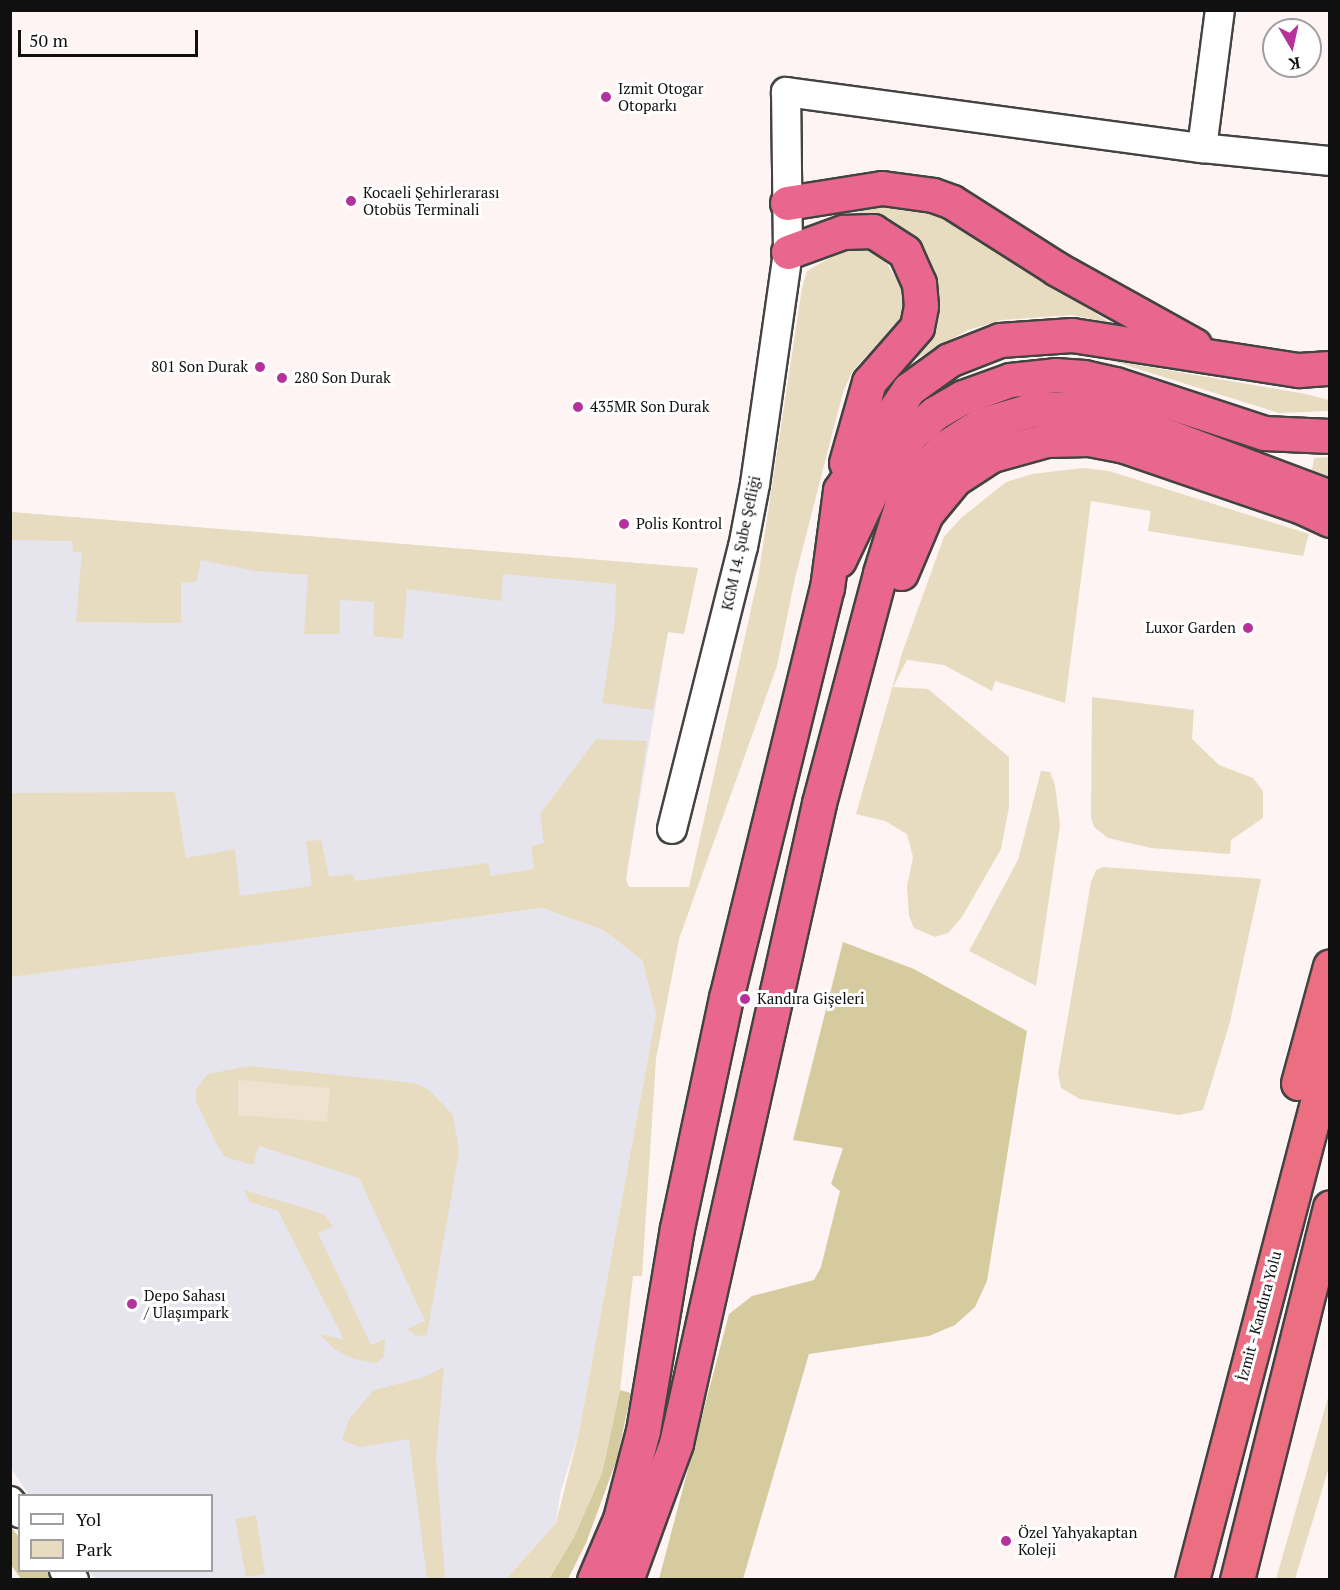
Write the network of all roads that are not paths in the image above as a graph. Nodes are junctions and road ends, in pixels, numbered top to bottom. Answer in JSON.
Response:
{"nodes":[{"id":1,"x":1220,"y":10,"type":"edge"},
{"id":2,"x":1202,"y":148,"type":"junction"},
{"id":3,"x":1329,"y":161,"type":"edge"},
{"id":4,"x":787,"y":203,"type":"junction"},
{"id":5,"x":788,"y":252,"type":"junction"},
{"id":6,"x":1219,"y":359,"type":"junction"},
{"id":7,"x":1314,"y":369,"type":"edge"},
{"id":8,"x":1329,"y":383,"type":"edge"},
{"id":9,"x":1329,"y":436,"type":"edge"},
{"id":10,"x":840,"y":490,"type":"junction"},
{"id":11,"x":1319,"y":505,"type":"edge"},
{"id":12,"x":827,"y":588,"type":"junction"},
{"id":13,"x":672,"y":829,"type":"dead end"},
{"id":14,"x":1329,"y":966,"type":"edge"},
{"id":15,"x":1329,"y":1053,"type":"edge"},
{"id":16,"x":1329,"y":1207,"type":"edge"},
{"id":17,"x":1252,"y":1341,"type":"junction"},
{"id":18,"x":594,"y":1580,"type":"edge"},
{"id":19,"x":626,"y":1580,"type":"edge"},
{"id":20,"x":1192,"y":1580,"type":"edge"},
{"id":21,"x":1237,"y":1580,"type":"edge"}],
"edges":[{"from":1,"to":2,"type":"street"},
{"from":2,"to":3,"type":"street"},
{"from":2,"to":4,"type":"street","name":"KGM 14. Şube Şefliği"},
{"from":4,"to":5,"type":"street","name":"KGM 14. Şube Şefliği"},
{"from":4,"to":6,"type":"highway"},
{"from":5,"to":10,"type":"highway"},
{"from":5,"to":13,"type":"street","name":"KGM 14. Şube Şefliği"},
{"from":6,"to":7,"type":"highway"},
{"from":6,"to":10,"type":"highway"},
{"from":7,"to":8,"type":"highway"},
{"from":9,"to":12,"type":"highway"},
{"from":10,"to":12,"type":"highway"},
{"from":11,"to":19,"type":"highway"},
{"from":12,"to":18,"type":"highway"},
{"from":14,"to":17,"type":"highway"},
{"from":15,"to":17,"type":"highway","name":"İzmit - Kandıra Yolu"},
{"from":16,"to":21,"type":"highway"},
{"from":17,"to":20,"type":"highway","name":"İzmit - Kandıra Yolu"}]}
